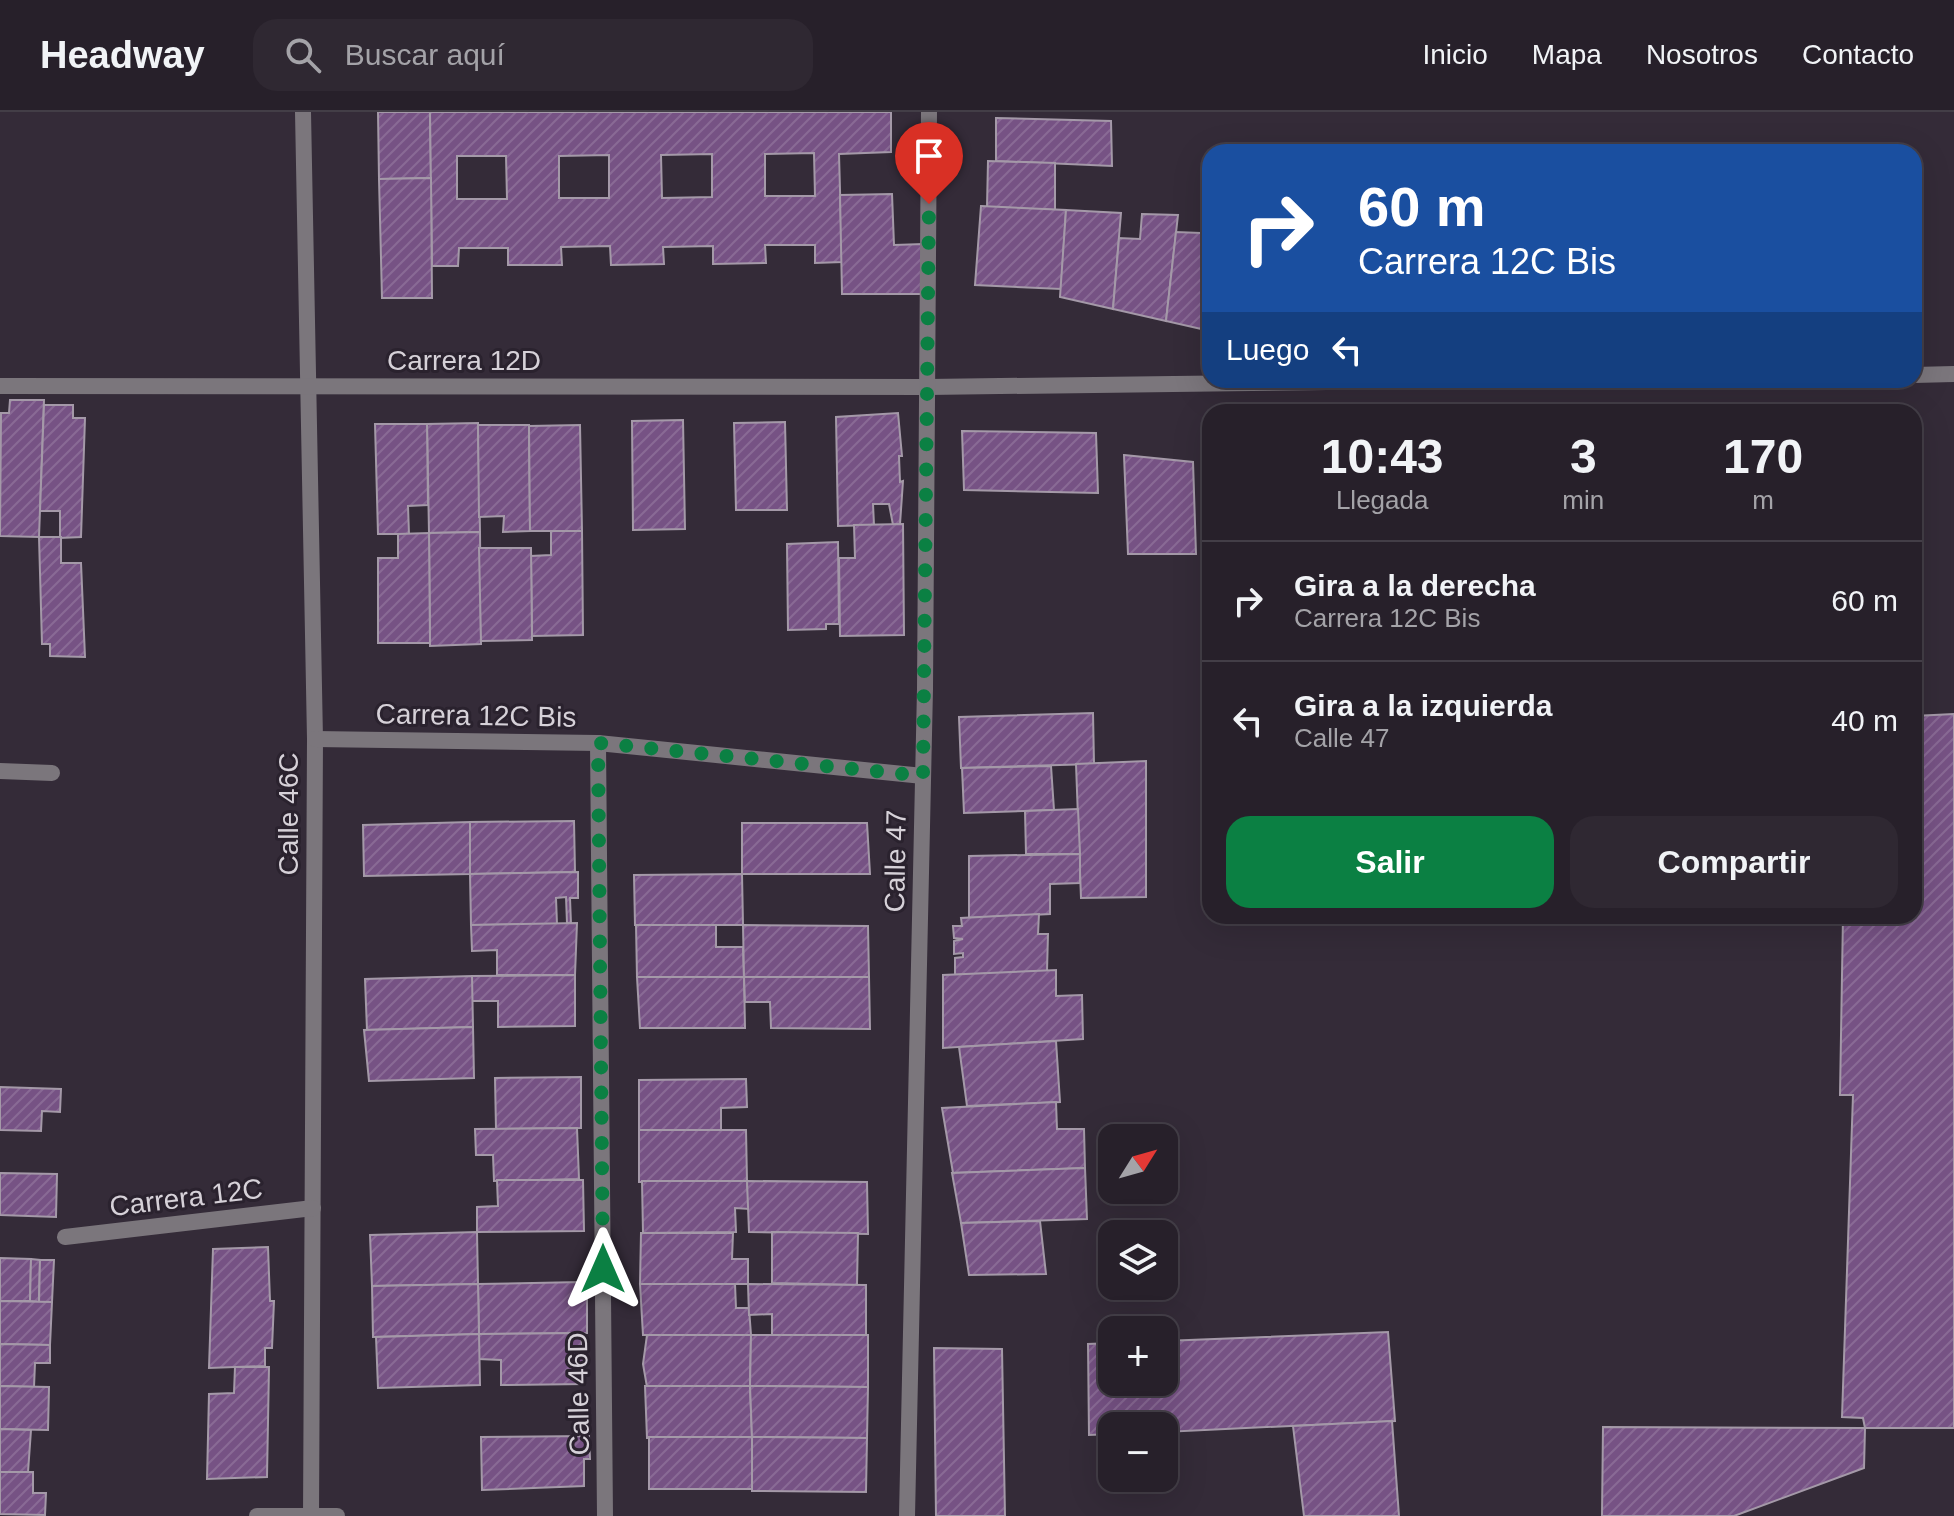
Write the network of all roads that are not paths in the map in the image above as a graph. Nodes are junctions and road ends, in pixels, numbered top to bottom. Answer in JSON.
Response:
{"nodes":[{"id":1,"x":303,"y":112,"type":"edge"},
{"id":2,"x":929,"y":112,"type":"edge"},
{"id":3,"x":1954,"y":374,"type":"edge"},
{"id":4,"x":1922,"y":375,"type":"edge"},
{"id":5,"x":1202,"y":384,"type":"edge"},
{"id":6,"x":309,"y":385,"type":"junction"},
{"id":7,"x":0,"y":386,"type":"edge"},
{"id":8,"x":928,"y":387,"type":"junction"},
{"id":9,"x":315,"y":739,"type":"junction"},
{"id":10,"x":598,"y":743,"type":"junction"},
{"id":11,"x":0,"y":771,"type":"edge"},
{"id":12,"x":52,"y":773,"type":"dead end"},
{"id":13,"x":923,"y":776,"type":"junction"},
{"id":14,"x":313,"y":1208,"type":"junction"},
{"id":15,"x":65,"y":1237,"type":"dead end"},
{"id":16,"x":311,"y":1515,"type":"edge"},
{"id":17,"x":257,"y":1516,"type":"edge"},
{"id":18,"x":337,"y":1516,"type":"edge"},
{"id":19,"x":605,"y":1516,"type":"edge"},
{"id":20,"x":907,"y":1516,"type":"edge"}],
"edges":[{"from":1,"to":6,"type":"street","name":"Calle 46C"},
{"from":2,"to":8,"type":"street","name":"Calle 47"},
{"from":3,"to":4,"type":"street"},
{"from":5,"to":8,"type":"street","name":"Carrera 12D"},
{"from":6,"to":7,"type":"street","name":"Carrera 12D"},
{"from":6,"to":8,"type":"street","name":"Carrera 12D"},
{"from":6,"to":9,"type":"street","name":"Calle 46C"},
{"from":8,"to":13,"type":"street","name":"Calle 47"},
{"from":9,"to":10,"type":"street","name":"Carrera 12C Bis"},
{"from":9,"to":14,"type":"street","name":"Calle 46C"},
{"from":10,"to":13,"type":"street","name":"Carrera 12C Bis"},
{"from":10,"to":19,"type":"street","name":"Calle 46D"},
{"from":11,"to":12,"type":"street"},
{"from":13,"to":20,"type":"street","name":"Calle 47"},
{"from":14,"to":15,"type":"street","name":"Carrera 12C"},
{"from":14,"to":16,"type":"street","name":"Calle 46C"},
{"from":16,"to":17,"type":"street"},
{"from":16,"to":18,"type":"street"}]}
